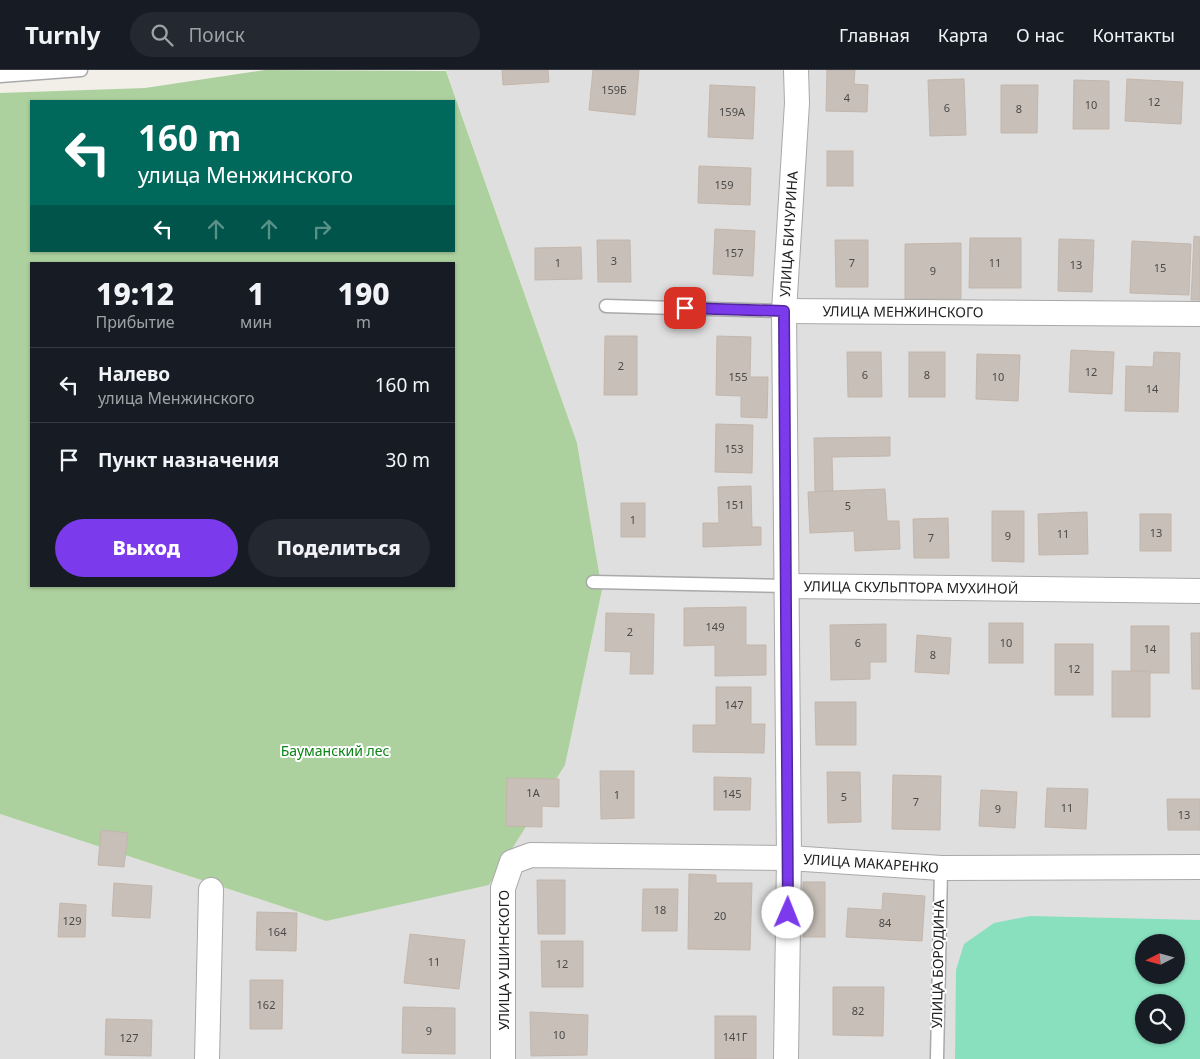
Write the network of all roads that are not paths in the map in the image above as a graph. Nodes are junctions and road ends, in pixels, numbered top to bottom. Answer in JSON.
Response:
{"nodes":[{"id":1,"x":81,"y":70,"type":"edge"},
{"id":2,"x":796,"y":70,"type":"edge"},
{"id":3,"x":0,"y":76,"type":"edge"},
{"id":4,"x":606,"y":306,"type":"dead end"},
{"id":5,"x":784,"y":311,"type":"junction"},
{"id":6,"x":1200,"y":314,"type":"edge"},
{"id":7,"x":593,"y":582,"type":"dead end"},
{"id":8,"x":787,"y":586,"type":"junction"},
{"id":9,"x":1200,"y":590,"type":"edge"},
{"id":10,"x":789,"y":858,"type":"junction"},
{"id":11,"x":512,"y":862,"type":"joint"},
{"id":12,"x":1200,"y":867,"type":"edge"},
{"id":13,"x":941,"y":868,"type":"junction"},
{"id":14,"x":211,"y":890,"type":"dead end"},
{"id":15,"x":207,"y":1059,"type":"edge"},
{"id":16,"x":503,"y":1059,"type":"edge"},
{"id":17,"x":786,"y":1059,"type":"edge"},
{"id":18,"x":937,"y":1059,"type":"edge"}],
"edges":[{"from":1,"to":3,"type":"lane"},
{"from":2,"to":5,"type":"street","name":"УЛИЦА БИЧУРИНА"},
{"from":4,"to":5,"type":"lane","name":"УЛИЦА МЕНЖИНСКОГО"},
{"from":5,"to":6,"type":"street","name":"УЛИЦА МЕНЖИНСКОГО"},
{"from":5,"to":8,"type":"street","name":"УЛИЦА БИЧУРИНА"},
{"from":7,"to":8,"type":"lane","name":"УЛИЦА СКУЛЬПТОРА МУХИНОЙ"},
{"from":8,"to":9,"type":"street","name":"УЛИЦА СКУЛЬПТОРА МУХИНОЙ"},
{"from":8,"to":10,"type":"street","name":"УЛИЦА БИЧУРИНА"},
{"from":10,"to":11,"type":"street","name":"УЛИЦА МАКАРЕНКО"},
{"from":10,"to":13,"type":"street","name":"УЛИЦА МАКАРЕНКО"},
{"from":10,"to":17,"type":"street","name":"УЛИЦА БИЧУРИНА"},
{"from":11,"to":16,"type":"street","name":"УЛИЦА УШИНСКОГО"},
{"from":12,"to":13,"type":"street","name":"УЛИЦА МАКАРЕНКО"},
{"from":13,"to":18,"type":"lane","name":"УЛИЦА БОРОДИНА"},
{"from":14,"to":15,"type":"street"}]}
